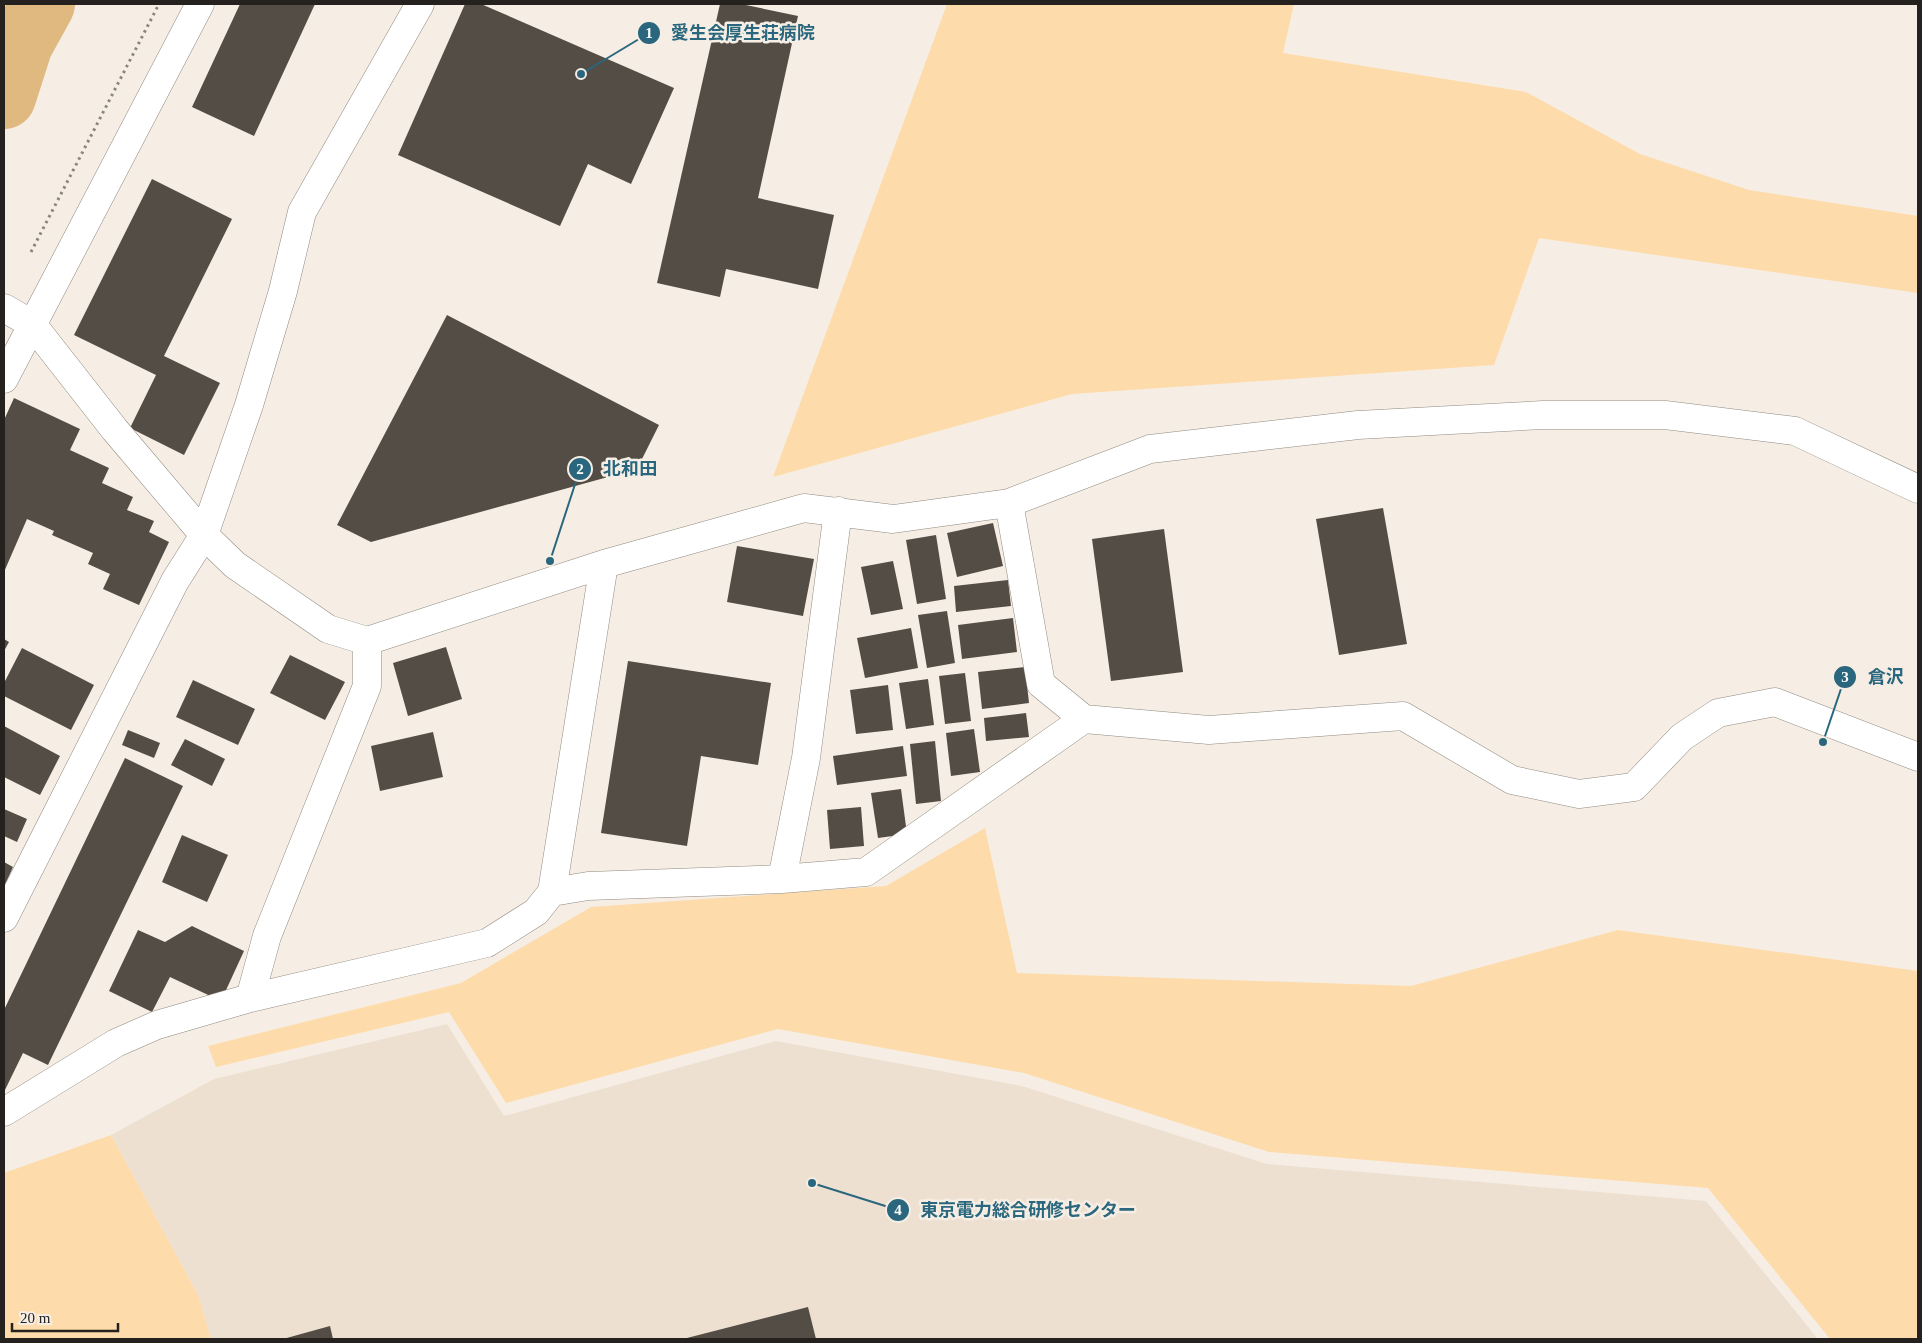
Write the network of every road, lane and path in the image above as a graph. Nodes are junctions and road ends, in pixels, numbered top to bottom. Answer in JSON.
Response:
{"nodes":[{"id":1,"x":159,"y":4,"type":"edge"},
{"id":2,"x":200,"y":4,"type":"edge"},
{"id":3,"x":420,"y":4,"type":"edge"},
{"id":4,"x":29,"y":256,"type":"dead end"},
{"id":5,"x":4,"y":308,"type":"edge"},
{"id":6,"x":32,"y":324,"type":"junction"},
{"id":7,"x":4,"y":378,"type":"edge"},
{"id":8,"x":1918,"y":489,"type":"edge"},
{"id":9,"x":1009,"y":503,"type":"junction"},
{"id":10,"x":838,"y":511,"type":"junction"},
{"id":11,"x":204,"y":535,"type":"junction"},
{"id":12,"x":604,"y":564,"type":"junction"},
{"id":13,"x":367,"y":641,"type":"junction"},
{"id":14,"x":1084,"y":719,"type":"junction"},
{"id":15,"x":1918,"y":757,"type":"edge"},
{"id":16,"x":782,"y":879,"type":"junction"},
{"id":17,"x":552,"y":892,"type":"junction"},
{"id":18,"x":4,"y":918,"type":"edge"},
{"id":19,"x":250,"y":998,"type":"junction"},
{"id":20,"x":4,"y":1112,"type":"edge"}],
"edges":[{"from":1,"to":4,"type":"path"},
{"from":2,"to":6,"type":"street"},
{"from":3,"to":11,"type":"street"},
{"from":5,"to":6,"type":"street"},
{"from":6,"to":7,"type":"street"},
{"from":6,"to":11,"type":"street"},
{"from":8,"to":9,"type":"street"},
{"from":9,"to":10,"type":"street"},
{"from":9,"to":14,"type":"street"},
{"from":10,"to":12,"type":"street"},
{"from":10,"to":16,"type":"street"},
{"from":11,"to":13,"type":"street"},
{"from":11,"to":18,"type":"street"},
{"from":12,"to":13,"type":"street"},
{"from":12,"to":17,"type":"street"},
{"from":13,"to":19,"type":"street"},
{"from":14,"to":15,"type":"street"},
{"from":14,"to":16,"type":"street"},
{"from":16,"to":17,"type":"street"},
{"from":17,"to":19,"type":"street"},
{"from":19,"to":20,"type":"street"}]}
